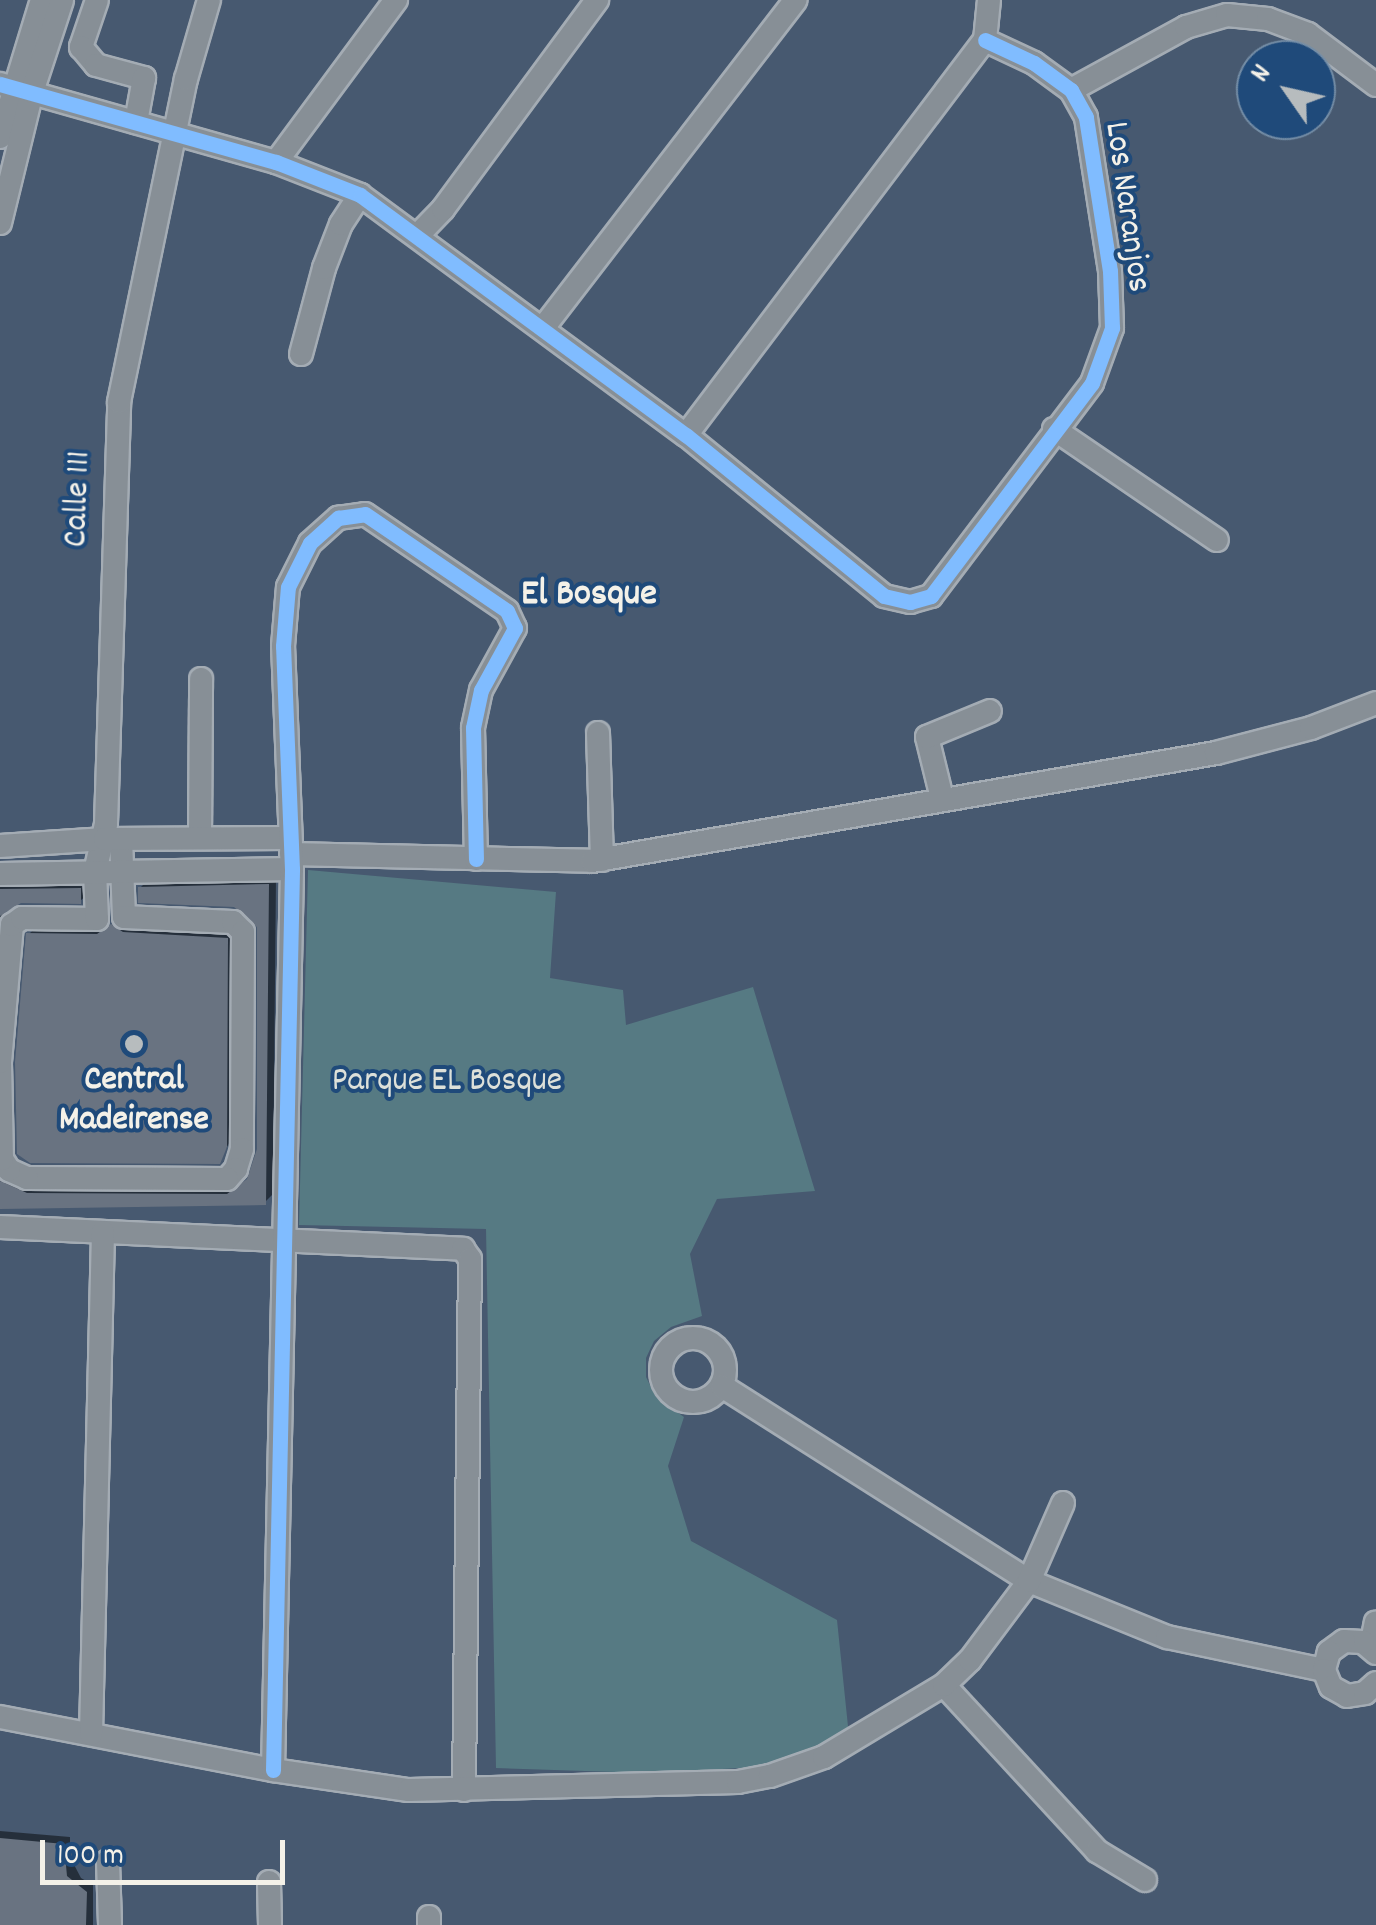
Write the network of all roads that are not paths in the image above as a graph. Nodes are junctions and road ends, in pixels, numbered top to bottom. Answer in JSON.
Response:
{"nodes":[{"id":1,"x":42,"y":0,"type":"edge"},
{"id":2,"x":62,"y":0,"type":"edge"},
{"id":3,"x":97,"y":0,"type":"edge"},
{"id":4,"x":209,"y":0,"type":"edge"},
{"id":5,"x":396,"y":0,"type":"edge"},
{"id":6,"x":597,"y":0,"type":"edge"},
{"id":7,"x":796,"y":0,"type":"edge"},
{"id":8,"x":989,"y":0,"type":"edge"},
{"id":9,"x":985,"y":40,"type":"junction"},
{"id":10,"x":1376,"y":85,"type":"edge"},
{"id":11,"x":15,"y":88,"type":"edge"},
{"id":12,"x":1071,"y":90,"type":"junction"},
{"id":13,"x":136,"y":122,"type":"junction"},
{"id":14,"x":177,"y":134,"type":"junction"},
{"id":15,"x":0,"y":137,"type":"edge"},
{"id":16,"x":276,"y":162,"type":"junction"},
{"id":17,"x":360,"y":195,"type":"junction"},
{"id":18,"x":0,"y":223,"type":"edge"},
{"id":19,"x":418,"y":235,"type":"junction"},
{"id":20,"x":543,"y":328,"type":"junction"},
{"id":21,"x":301,"y":354,"type":"dead end"},
{"id":22,"x":1054,"y":429,"type":"junction"},
{"id":23,"x":686,"y":435,"type":"junction"},
{"id":24,"x":1217,"y":540,"type":"dead end"},
{"id":25,"x":202,"y":679,"type":"dead end"},
{"id":26,"x":1376,"y":703,"type":"edge"},
{"id":27,"x":990,"y":711,"type":"dead end"},
{"id":28,"x":598,"y":733,"type":"dead end"},
{"id":29,"x":942,"y":798,"type":"junction"},
{"id":30,"x":200,"y":838,"type":"junction"},
{"id":31,"x":113,"y":839,"type":"junction"},
{"id":32,"x":0,"y":846,"type":"edge"},
{"id":33,"x":291,"y":854,"type":"junction"},
{"id":34,"x":476,"y":859,"type":"junction"},
{"id":35,"x":602,"y":860,"type":"junction"},
{"id":36,"x":123,"y":871,"type":"junction"},
{"id":37,"x":95,"y":872,"type":"junction"},
{"id":38,"x":0,"y":874,"type":"edge"},
{"id":39,"x":124,"y":917,"type":"junction"},
{"id":40,"x":97,"y":919,"type":"junction"},
{"id":41,"x":0,"y":1062,"type":"edge"},
{"id":42,"x":0,"y":1076,"type":"edge"},
{"id":43,"x":0,"y":1227,"type":"edge"},
{"id":44,"x":103,"y":1232,"type":"junction"},
{"id":45,"x":287,"y":1237,"type":"junction"},
{"id":46,"x":722,"y":1386,"type":"dead end"},
{"id":47,"x":1063,"y":1503,"type":"dead end"},
{"id":48,"x":1028,"y":1581,"type":"junction"},
{"id":49,"x":1376,"y":1622,"type":"edge"},
{"id":50,"x":1373,"y":1650,"type":"edge"},
{"id":51,"x":1324,"y":1670,"type":"junction"},
{"id":52,"x":1376,"y":1683,"type":"edge"},
{"id":53,"x":944,"y":1684,"type":"junction"},
{"id":54,"x":0,"y":1717,"type":"edge"},
{"id":55,"x":91,"y":1734,"type":"junction"},
{"id":56,"x":274,"y":1770,"type":"junction"},
{"id":57,"x":464,"y":1790,"type":"junction"},
{"id":58,"x":108,"y":1861,"type":"dead end"},
{"id":59,"x":1144,"y":1880,"type":"dead end"},
{"id":60,"x":268,"y":1882,"type":"dead end"},
{"id":61,"x":110,"y":1925,"type":"edge"},
{"id":62,"x":270,"y":1925,"type":"edge"}],
"edges":[{"from":1,"to":11,"type":"street"},
{"from":2,"to":11,"type":"street"},
{"from":3,"to":13,"type":"street"},
{"from":4,"to":14,"type":"street","name":"Calle 111"},
{"from":5,"to":16,"type":"street"},
{"from":6,"to":19,"type":"street"},
{"from":7,"to":20,"type":"street"},
{"from":8,"to":9,"type":"street"},
{"from":9,"to":12,"type":"street","name":"Los Naranjos"},
{"from":9,"to":23,"type":"street"},
{"from":10,"to":12,"type":"street"},
{"from":11,"to":13,"type":"street"},
{"from":11,"to":15,"type":"street"},
{"from":11,"to":18,"type":"street"},
{"from":12,"to":22,"type":"street","name":"Los Naranjos"},
{"from":13,"to":14,"type":"street"},
{"from":14,"to":16,"type":"street"},
{"from":14,"to":31,"type":"street","name":"Calle 111"},
{"from":16,"to":17,"type":"street"},
{"from":17,"to":19,"type":"street"},
{"from":17,"to":21,"type":"street"},
{"from":19,"to":20,"type":"street"},
{"from":20,"to":23,"type":"street"},
{"from":22,"to":23,"type":"street","name":"Los Naranjos"},
{"from":22,"to":24,"type":"street"},
{"from":25,"to":30,"type":"street"},
{"from":26,"to":29,"type":"street"},
{"from":27,"to":29,"type":"street"},
{"from":28,"to":35,"type":"street"},
{"from":29,"to":35,"type":"street"},
{"from":30,"to":31,"type":"street"},
{"from":30,"to":33,"type":"street"},
{"from":31,"to":32,"type":"street"},
{"from":31,"to":36,"type":"street"},
{"from":31,"to":37,"type":"street","name":"Calle 111"},
{"from":33,"to":34,"type":"street"},
{"from":33,"to":34,"type":"street"},
{"from":33,"to":36,"type":"street"},
{"from":33,"to":45,"type":"street"},
{"from":34,"to":35,"type":"street"},
{"from":36,"to":37,"type":"street"},
{"from":36,"to":39,"type":"street"},
{"from":37,"to":38,"type":"street"},
{"from":37,"to":40,"type":"street","name":"Calle 111"},
{"from":39,"to":40,"type":"street"},
{"from":39,"to":42,"type":"street"},
{"from":40,"to":41,"type":"street"},
{"from":41,"to":42,"type":"street"},
{"from":43,"to":44,"type":"street"},
{"from":44,"to":45,"type":"street"},
{"from":44,"to":55,"type":"street"},
{"from":45,"to":56,"type":"street"},
{"from":45,"to":57,"type":"street"},
{"from":46,"to":48,"type":"street"},
{"from":47,"to":48,"type":"street"},
{"from":48,"to":51,"type":"street"},
{"from":48,"to":53,"type":"street"},
{"from":49,"to":50,"type":"street"},
{"from":50,"to":51,"type":"street"},
{"from":51,"to":52,"type":"street"},
{"from":53,"to":57,"type":"street"},
{"from":53,"to":59,"type":"street"},
{"from":54,"to":55,"type":"street"},
{"from":55,"to":56,"type":"street"},
{"from":56,"to":57,"type":"street"},
{"from":58,"to":61,"type":"street"},
{"from":60,"to":62,"type":"street"}]}
